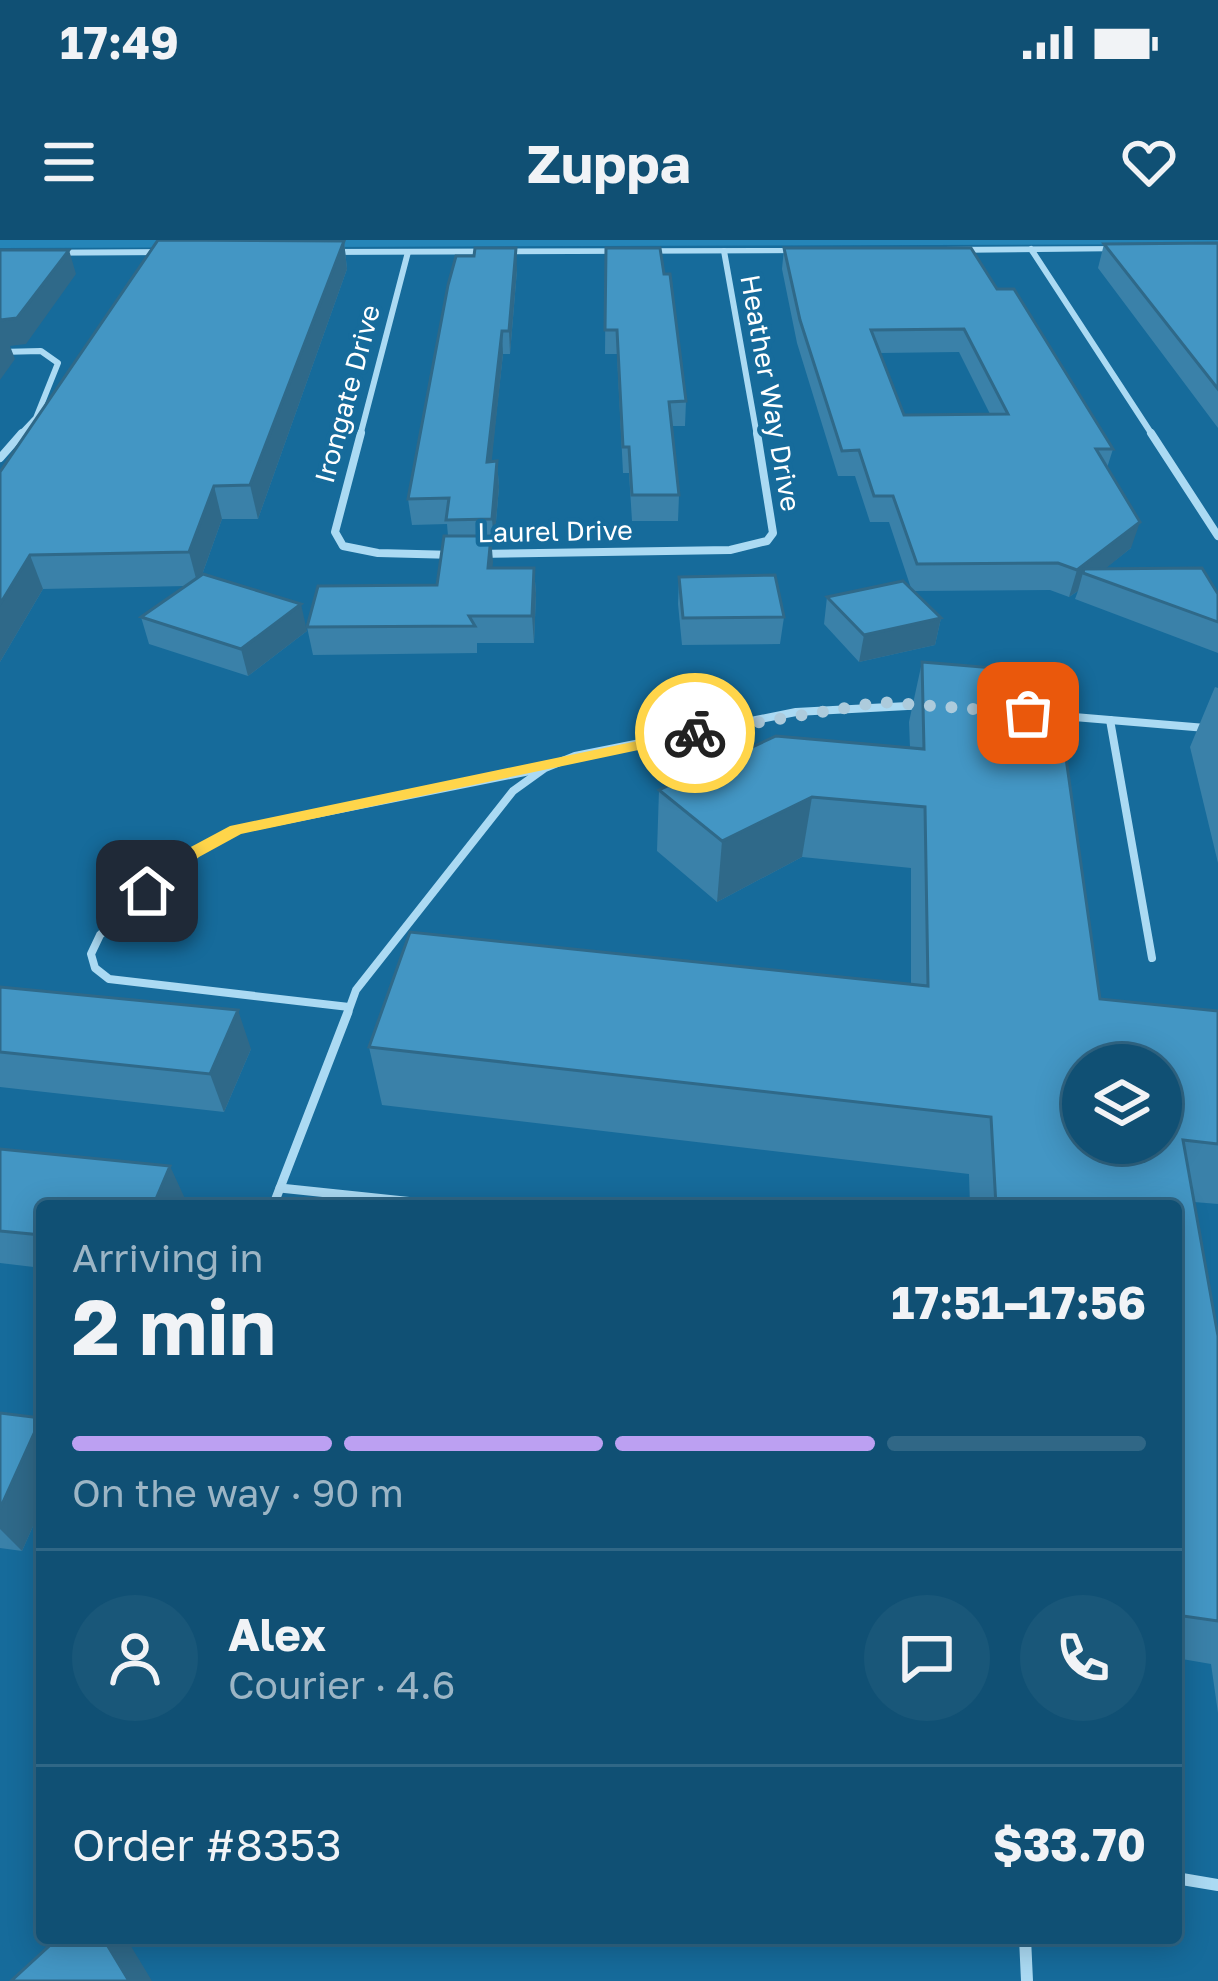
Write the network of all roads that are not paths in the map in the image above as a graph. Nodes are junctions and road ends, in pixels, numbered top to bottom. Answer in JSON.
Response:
{"nodes":[{"id":1,"x":1031,"y":249,"type":"junction"},
{"id":2,"x":1148,"y":249,"type":"edge"},
{"id":3,"x":937,"y":250,"type":"edge"},
{"id":4,"x":724,"y":251,"type":"junction"},
{"id":5,"x":818,"y":251,"type":"edge"},
{"id":6,"x":185,"y":252,"type":"edge"},
{"id":7,"x":297,"y":252,"type":"edge"},
{"id":8,"x":408,"y":252,"type":"junction"},
{"id":9,"x":0,"y":253,"type":"edge"},
{"id":10,"x":0,"y":352,"type":"edge"},
{"id":11,"x":0,"y":458,"type":"edge"},
{"id":12,"x":1216,"y":536,"type":"edge"},
{"id":13,"x":767,"y":541,"type":"joint"},
{"id":14,"x":343,"y":546,"type":"joint"},
{"id":15,"x":950,"y":707,"type":"edge"},
{"id":16,"x":1042,"y":715,"type":"edge"},
{"id":17,"x":1110,"y":720,"type":"junction"},
{"id":18,"x":1218,"y":729,"type":"edge"},
{"id":19,"x":545,"y":768,"type":"junction"},
{"id":20,"x":1152,"y":958,"type":"dead end"},
{"id":21,"x":349,"y":1006,"type":"junction"},
{"id":22,"x":280,"y":1188,"type":"junction"},
{"id":23,"x":275,"y":1200,"type":"edge"},
{"id":24,"x":395,"y":1200,"type":"edge"},
{"id":25,"x":1182,"y":1879,"type":"edge"},
{"id":26,"x":1218,"y":1885,"type":"edge"},
{"id":27,"x":1025,"y":1944,"type":"edge"},
{"id":28,"x":1027,"y":1981,"type":"edge"}],
"edges":[{"from":1,"to":2,"type":"street"},
{"from":1,"to":3,"type":"street"},
{"from":1,"to":12,"type":"street"},
{"from":4,"to":5,"type":"street"},
{"from":4,"to":8,"type":"street"},
{"from":4,"to":13,"type":"street","name":"Heather Way Drive"},
{"from":6,"to":9,"type":"street"},
{"from":7,"to":8,"type":"street"},
{"from":8,"to":14,"type":"street","name":"Irongate Drive"},
{"from":10,"to":11,"type":"street"},
{"from":13,"to":14,"type":"street","name":"Laurel Drive"},
{"from":15,"to":19,"type":"lane"},
{"from":16,"to":17,"type":"lane"},
{"from":17,"to":18,"type":"lane"},
{"from":17,"to":20,"type":"lane"},
{"from":19,"to":21,"type":"lane"},
{"from":19,"to":21,"type":"lane"},
{"from":21,"to":22,"type":"lane"},
{"from":22,"to":23,"type":"lane"},
{"from":22,"to":24,"type":"lane"},
{"from":25,"to":26,"type":"lane"},
{"from":27,"to":28,"type":"lane"}]}
